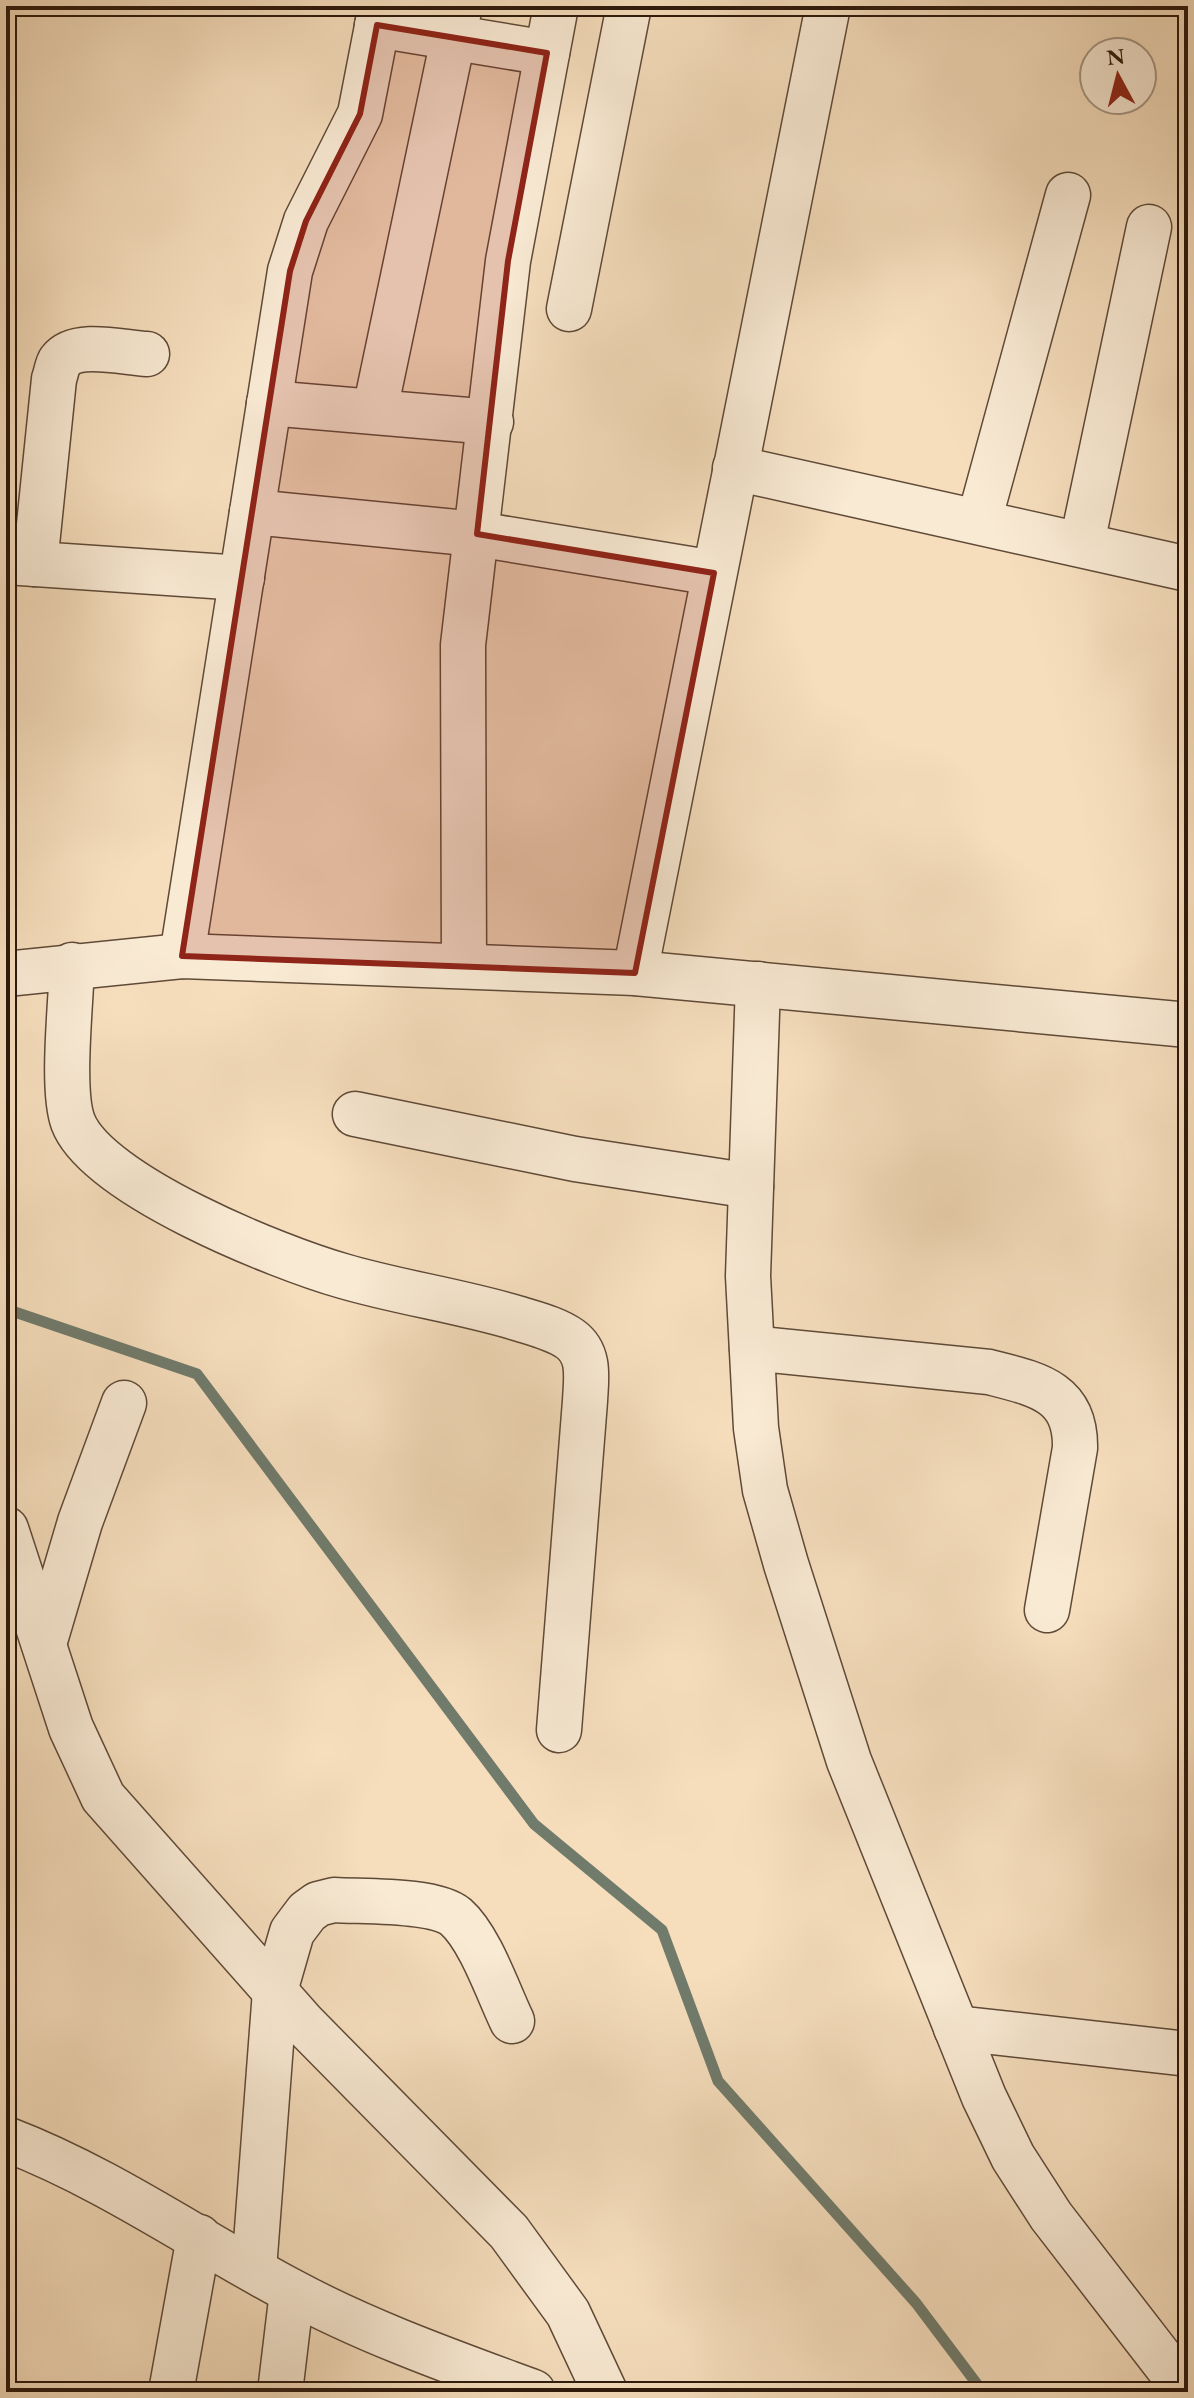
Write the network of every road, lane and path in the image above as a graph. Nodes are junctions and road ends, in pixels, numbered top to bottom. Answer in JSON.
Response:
{"nodes":[{"id":1,"x":556,"y":6,"type":"edge"},
{"id":2,"x":629,"y":6,"type":"edge"},
{"id":3,"x":828,"y":6,"type":"edge"},
{"id":4,"x":379,"y":16,"type":"edge"},
{"id":5,"x":457,"y":21,"type":"edge"},
{"id":6,"x":547,"y":53,"type":"junction"},
{"id":7,"x":1068,"y":195,"type":"dead end"},
{"id":8,"x":1149,"y":227,"type":"dead end"},
{"id":9,"x":569,"y":309,"type":"dead end"},
{"id":10,"x":147,"y":354,"type":"dead end"},
{"id":11,"x":269,"y":403,"type":"junction"},
{"id":12,"x":375,"y":410,"type":"junction"},
{"id":13,"x":491,"y":422,"type":"junction"},
{"id":14,"x":735,"y":468,"type":"junction"},
{"id":15,"x":252,"y":512,"type":"junction"},
{"id":16,"x":979,"y":521,"type":"junction"},
{"id":17,"x":477,"y":534,"type":"junction"},
{"id":18,"x":1082,"y":543,"type":"junction"},
{"id":19,"x":20,"y":563,"type":"edge"},
{"id":20,"x":1188,"y":569,"type":"edge"},
{"id":21,"x":714,"y":573,"type":"junction"},
{"id":22,"x":242,"y":578,"type":"junction"},
{"id":23,"x":182,"y":956,"type":"junction"},
{"id":24,"x":72,"y":965,"type":"junction"},
{"id":25,"x":464,"y":966,"type":"junction"},
{"id":26,"x":635,"y":973,"type":"junction"},
{"id":27,"x":6,"y":974,"type":"edge"},
{"id":28,"x":758,"y":984,"type":"junction"},
{"id":29,"x":1188,"y":1025,"type":"edge"},
{"id":30,"x":355,"y":1114,"type":"dead end"},
{"id":31,"x":751,"y":1186,"type":"junction"},
{"id":32,"x":752,"y":1348,"type":"junction"},
{"id":33,"x":124,"y":1403,"type":"dead end"},
{"id":34,"x":6,"y":1529,"type":"edge"},
{"id":35,"x":1047,"y":1610,"type":"dead end"},
{"id":36,"x":44,"y":1644,"type":"junction"},
{"id":37,"x":559,"y":1730,"type":"dead end"},
{"id":38,"x":275,"y":1991,"type":"junction"},
{"id":39,"x":512,"y":2021,"type":"dead end"},
{"id":40,"x":956,"y":2028,"type":"junction"},
{"id":41,"x":1188,"y":2054,"type":"edge"},
{"id":42,"x":6,"y":2139,"type":"edge"},
{"id":43,"x":199,"y":2237,"type":"junction"},
{"id":44,"x":254,"y":2269,"type":"junction"},
{"id":45,"x":292,"y":2292,"type":"junction"},
{"id":46,"x":452,"y":2377,"type":"edge"},
{"id":47,"x":171,"y":2392,"type":"edge"},
{"id":48,"x":280,"y":2392,"type":"edge"},
{"id":49,"x":533,"y":2392,"type":"edge"},
{"id":50,"x":605,"y":2392,"type":"edge"},
{"id":51,"x":1187,"y":2392,"type":"edge"}],
"edges":[{"from":1,"to":6,"type":"street"},
{"from":2,"to":9,"type":"street"},
{"from":3,"to":14,"type":"street"},
{"from":4,"to":5,"type":"street"},
{"from":4,"to":11,"type":"street"},
{"from":5,"to":6,"type":"street"},
{"from":5,"to":12,"type":"street"},
{"from":6,"to":13,"type":"street"},
{"from":7,"to":16,"type":"street"},
{"from":8,"to":18,"type":"street"},
{"from":10,"to":19,"type":"street"},
{"from":11,"to":12,"type":"street"},
{"from":11,"to":15,"type":"street"},
{"from":12,"to":13,"type":"street"},
{"from":13,"to":17,"type":"street"},
{"from":14,"to":16,"type":"street"},
{"from":14,"to":21,"type":"street"},
{"from":15,"to":17,"type":"street"},
{"from":15,"to":22,"type":"street"},
{"from":16,"to":18,"type":"street"},
{"from":17,"to":21,"type":"street"},
{"from":17,"to":25,"type":"street"},
{"from":18,"to":20,"type":"street"},
{"from":19,"to":22,"type":"street"},
{"from":21,"to":26,"type":"street"},
{"from":22,"to":23,"type":"street"},
{"from":23,"to":24,"type":"street"},
{"from":23,"to":25,"type":"street"},
{"from":24,"to":27,"type":"street"},
{"from":24,"to":37,"type":"street"},
{"from":25,"to":26,"type":"street"},
{"from":26,"to":28,"type":"street"},
{"from":28,"to":29,"type":"street"},
{"from":28,"to":31,"type":"street"},
{"from":30,"to":31,"type":"street"},
{"from":31,"to":32,"type":"street"},
{"from":32,"to":35,"type":"street"},
{"from":32,"to":40,"type":"street"},
{"from":33,"to":36,"type":"street"},
{"from":34,"to":36,"type":"street"},
{"from":36,"to":38,"type":"street"},
{"from":38,"to":39,"type":"street"},
{"from":38,"to":44,"type":"street"},
{"from":38,"to":50,"type":"street"},
{"from":40,"to":41,"type":"street"},
{"from":40,"to":51,"type":"street"},
{"from":42,"to":43,"type":"street"},
{"from":43,"to":44,"type":"street"},
{"from":43,"to":47,"type":"street"},
{"from":44,"to":45,"type":"street"},
{"from":45,"to":46,"type":"street"},
{"from":45,"to":48,"type":"street"},
{"from":46,"to":49,"type":"street"}]}
